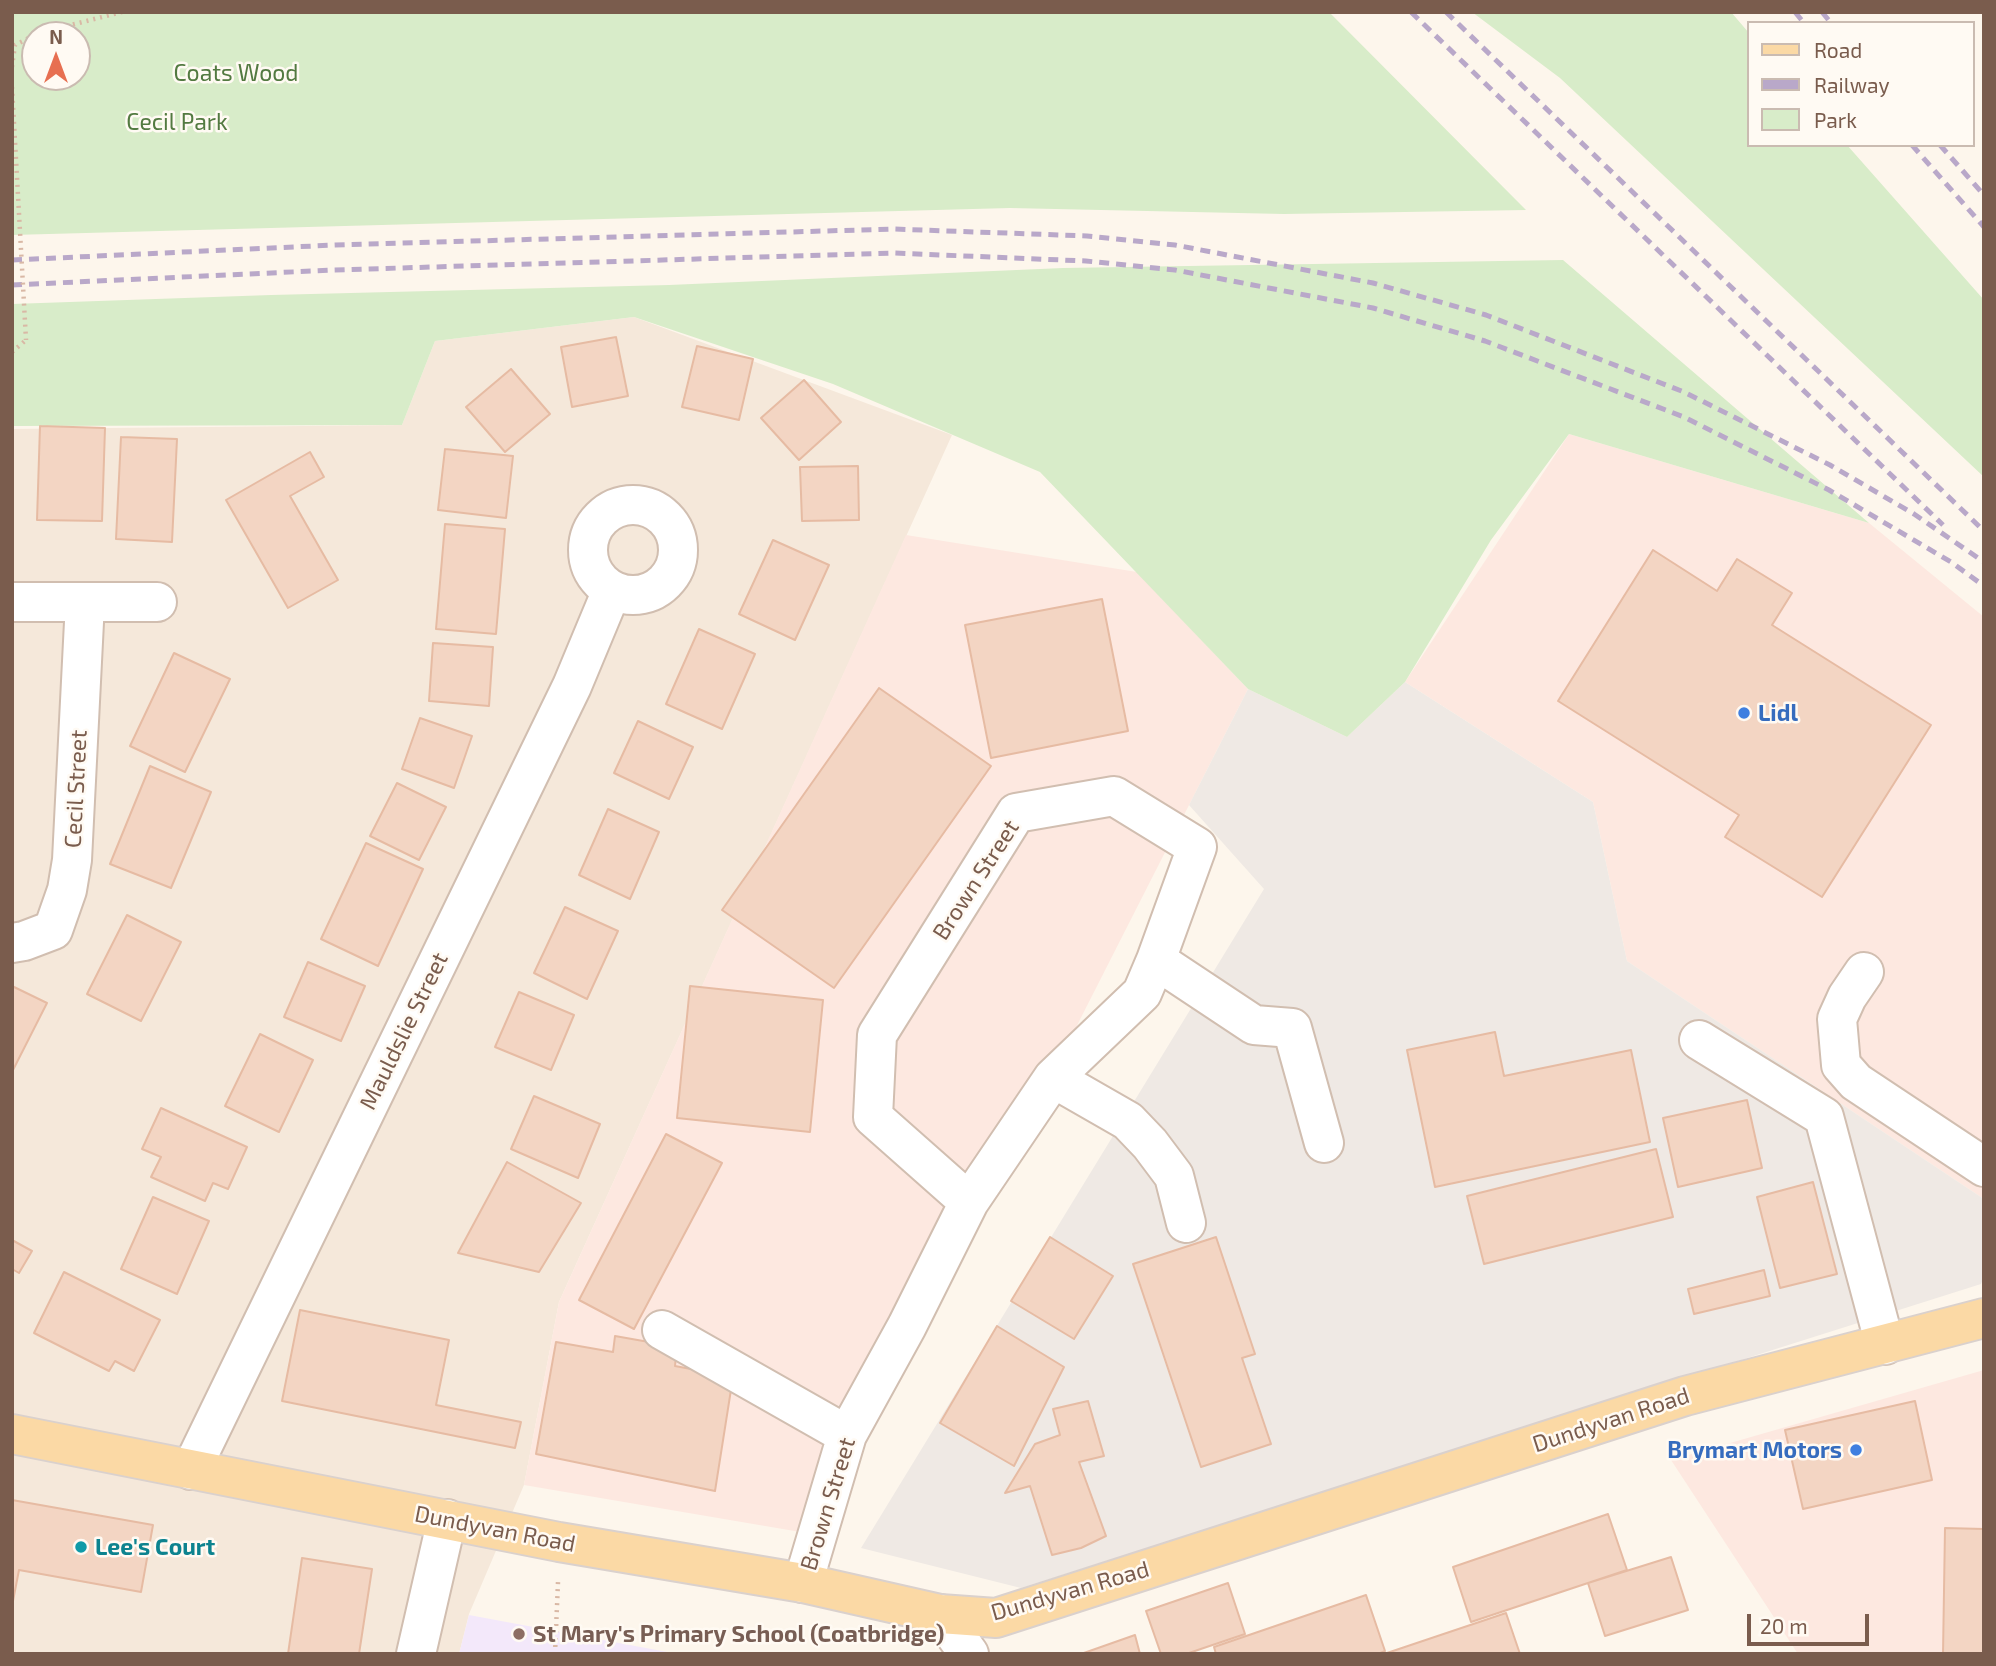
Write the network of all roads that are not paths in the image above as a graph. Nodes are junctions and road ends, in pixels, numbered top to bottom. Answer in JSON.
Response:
{"nodes":[{"id":1,"x":612,"y":590,"type":"dead end"},
{"id":2,"x":85,"y":601,"type":"junction"},
{"id":3,"x":12,"y":602,"type":"edge"},
{"id":4,"x":157,"y":602,"type":"dead end"},
{"id":5,"x":12,"y":943,"type":"edge"},
{"id":6,"x":1156,"y":960,"type":"junction"},
{"id":7,"x":1864,"y":972,"type":"dead end"},
{"id":8,"x":1699,"y":1040,"type":"dead end"},
{"id":9,"x":1053,"y":1078,"type":"junction"},
{"id":10,"x":1324,"y":1143,"type":"dead end"},
{"id":11,"x":1984,"y":1167,"type":"edge"},
{"id":12,"x":969,"y":1202,"type":"junction"},
{"id":13,"x":1186,"y":1223,"type":"dead end"},
{"id":14,"x":1984,"y":1318,"type":"edge"},
{"id":15,"x":662,"y":1330,"type":"dead end"},
{"id":16,"x":1885,"y":1345,"type":"junction"},
{"id":17,"x":12,"y":1434,"type":"edge"},
{"id":18,"x":847,"y":1435,"type":"junction"},
{"id":19,"x":191,"y":1470,"type":"junction"},
{"id":20,"x":447,"y":1519,"type":"junction"},
{"id":21,"x":803,"y":1583,"type":"junction"},
{"id":22,"x":940,"y":1614,"type":"junction"},
{"id":23,"x":416,"y":1654,"type":"edge"},
{"id":24,"x":969,"y":1654,"type":"edge"}],
"edges":[{"from":1,"to":19,"type":"street","name":"Mauldslie Street"},
{"from":2,"to":3,"type":"street"},
{"from":2,"to":4,"type":"street"},
{"from":2,"to":5,"type":"street","name":"Cecil Street"},
{"from":6,"to":9,"type":"street","name":"Brown Street"},
{"from":6,"to":10,"type":"street"},
{"from":6,"to":12,"type":"street","name":"Brown Street"},
{"from":7,"to":11,"type":"street"},
{"from":8,"to":16,"type":"street"},
{"from":9,"to":12,"type":"street","name":"Brown Street"},
{"from":9,"to":13,"type":"street"},
{"from":12,"to":18,"type":"street","name":"Brown Street"},
{"from":14,"to":16,"type":"main road","name":"Dundyvan Road"},
{"from":15,"to":18,"type":"street"},
{"from":16,"to":22,"type":"main road","name":"Dundyvan Road"},
{"from":17,"to":19,"type":"main road","name":"Dundyvan Road"},
{"from":18,"to":21,"type":"street","name":"Brown Street"},
{"from":19,"to":20,"type":"main road","name":"Dundyvan Road"},
{"from":20,"to":21,"type":"main road","name":"Dundyvan Road"},
{"from":20,"to":23,"type":"street"},
{"from":21,"to":22,"type":"main road","name":"Dundyvan Road"},
{"from":22,"to":24,"type":"street"}]}
